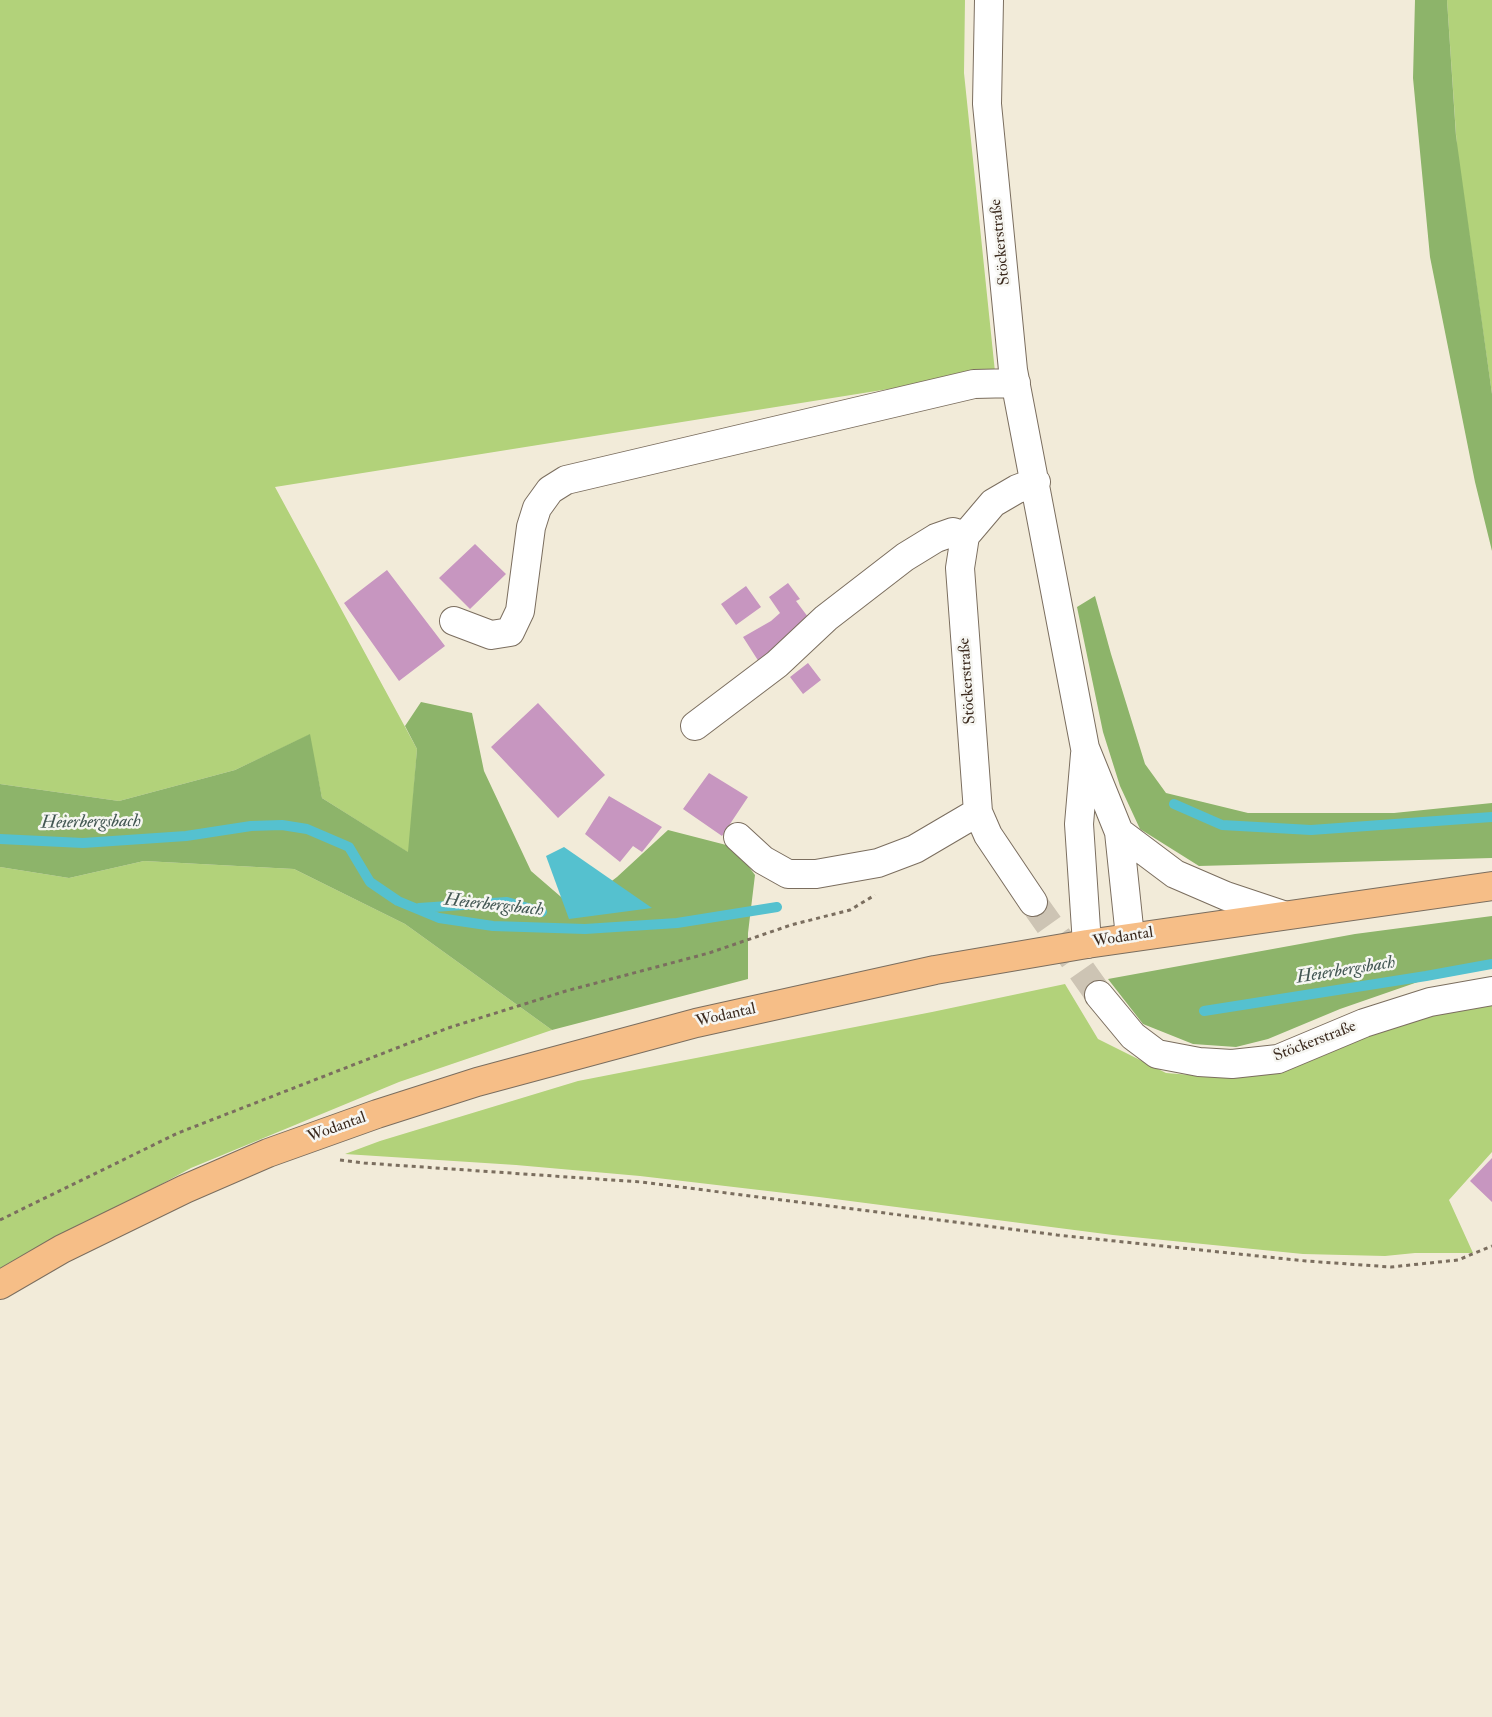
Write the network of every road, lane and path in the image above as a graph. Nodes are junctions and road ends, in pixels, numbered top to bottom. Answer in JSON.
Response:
{"nodes":[{"id":1,"x":989,"y":0,"type":"edge"},
{"id":2,"x":1016,"y":383,"type":"junction"},
{"id":3,"x":1036,"y":482,"type":"junction"},
{"id":4,"x":965,"y":536,"type":"junction"},
{"id":5,"x":454,"y":621,"type":"dead end"},
{"id":6,"x":695,"y":726,"type":"dead end"},
{"id":7,"x":1085,"y":748,"type":"junction"},
{"id":8,"x":978,"y":812,"type":"junction"},
{"id":9,"x":1119,"y":832,"type":"junction"},
{"id":10,"x":738,"y":837,"type":"dead end"},
{"id":11,"x":1492,"y":886,"type":"edge"},
{"id":12,"x":883,"y":890,"type":"dead end"},
{"id":13,"x":1033,"y":902,"type":"tunnel mouth"},
{"id":14,"x":1283,"y":915,"type":"junction"},
{"id":15,"x":1130,"y":937,"type":"junction"},
{"id":16,"x":1087,"y":944,"type":"junction"},
{"id":17,"x":1492,"y":991,"type":"edge"},
{"id":18,"x":1099,"y":995,"type":"tunnel mouth"},
{"id":19,"x":337,"y":1160,"type":"dead end"},
{"id":20,"x":0,"y":1220,"type":"edge"},
{"id":21,"x":1492,"y":1246,"type":"edge"},
{"id":22,"x":0,"y":1285,"type":"edge"}],
"edges":[{"from":1,"to":2,"type":"street","name":"Stöckerstraße"},
{"from":2,"to":3,"type":"street","name":"Stöckerstraße"},
{"from":2,"to":5,"type":"street"},
{"from":3,"to":4,"type":"street"},
{"from":3,"to":7,"type":"street","name":"Stöckerstraße"},
{"from":4,"to":6,"type":"street"},
{"from":4,"to":8,"type":"street","name":"Stöckerstraße"},
{"from":7,"to":9,"type":"street","name":"Stöckerstraße"},
{"from":7,"to":16,"type":"street","name":"Stöckerstraße"},
{"from":8,"to":10,"type":"street"},
{"from":8,"to":13,"type":"street","name":"Stöckerstraße"},
{"from":9,"to":14,"type":"street"},
{"from":9,"to":15,"type":"street","name":"Stöckerstraße"},
{"from":11,"to":14,"type":"main road","name":"Wodantal"},
{"from":12,"to":20,"type":"path"},
{"from":14,"to":15,"type":"main road","name":"Wodantal"},
{"from":15,"to":16,"type":"main road","name":"Wodantal"},
{"from":16,"to":22,"type":"main road","name":"Wodantal"},
{"from":17,"to":18,"type":"street","name":"Stöckerstraße"},
{"from":19,"to":21,"type":"path"}]}
